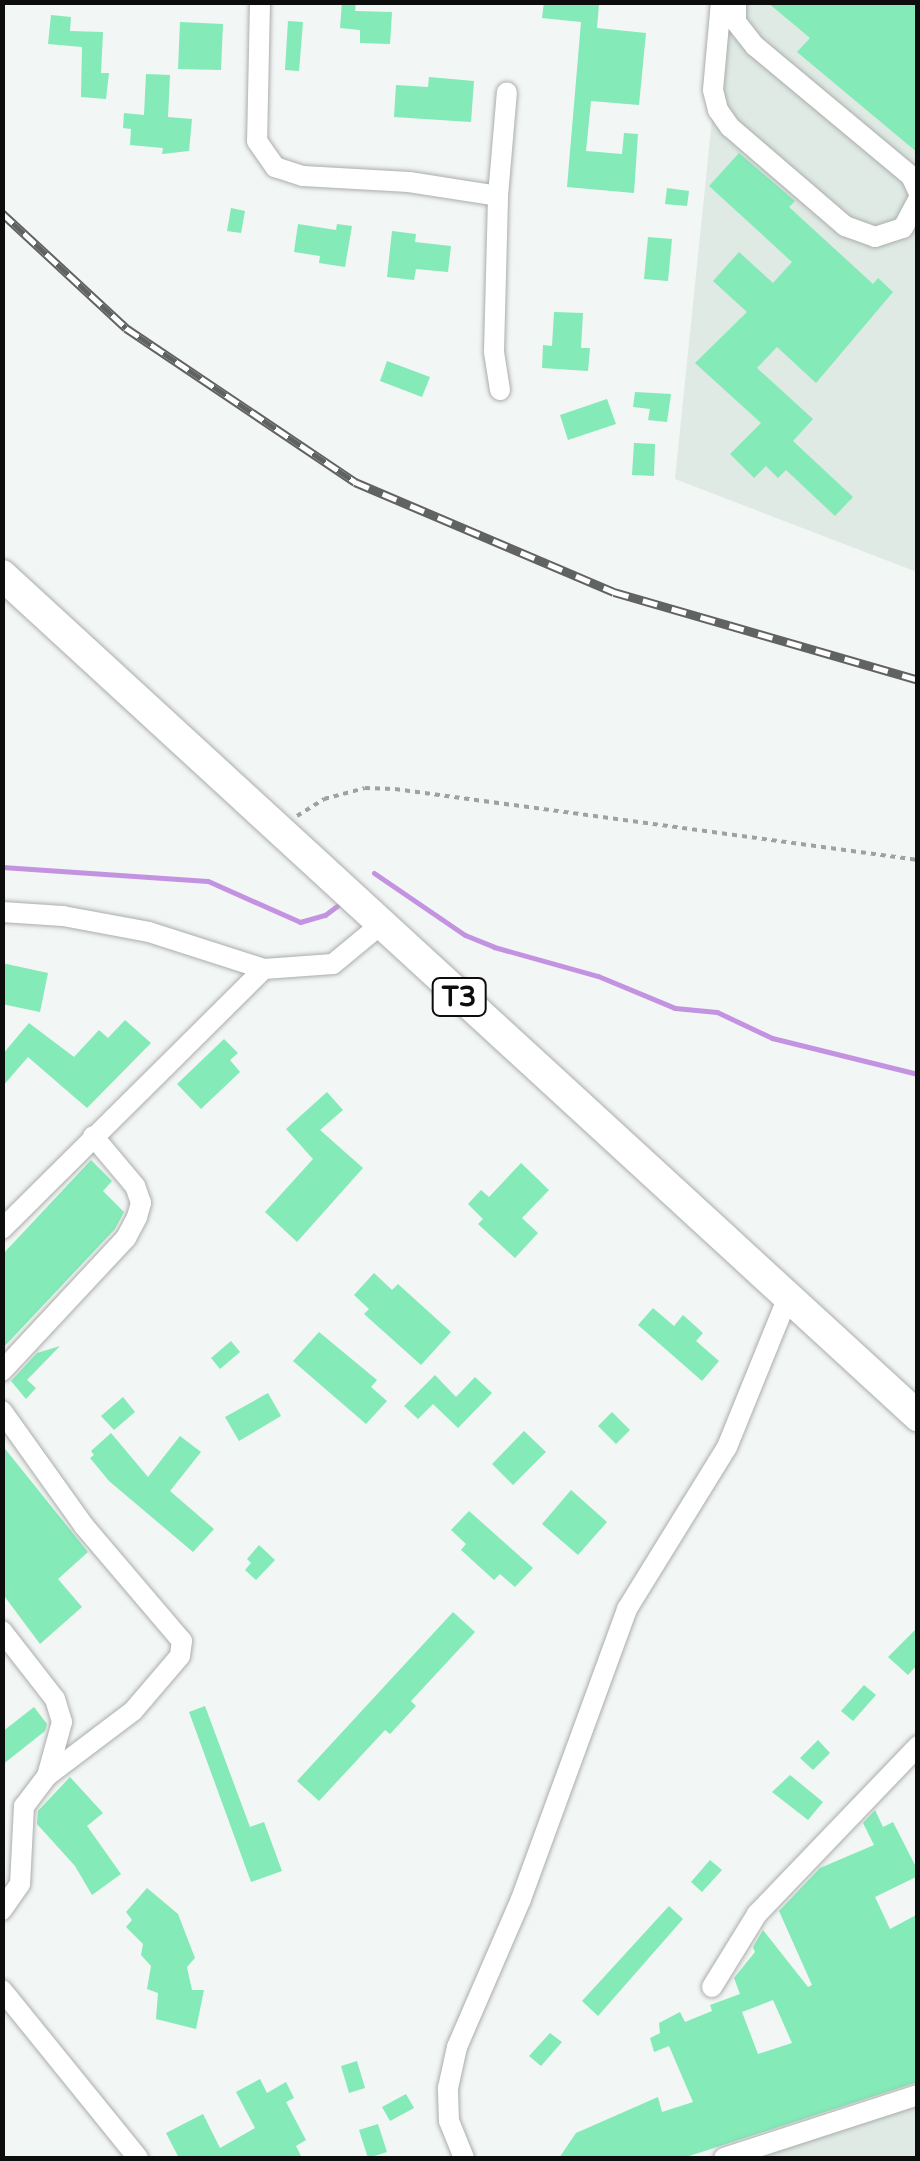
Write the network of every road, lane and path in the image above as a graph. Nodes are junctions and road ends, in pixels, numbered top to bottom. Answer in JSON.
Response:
{"nodes":[{"id":1,"x":260,"y":2,"type":"edge"},
{"id":2,"x":721,"y":2,"type":"edge"},
{"id":3,"x":736,"y":2,"type":"edge"},
{"id":4,"x":506,"y":92,"type":"dead end"},
{"id":5,"x":918,"y":191,"type":"edge"},
{"id":6,"x":498,"y":196,"type":"junction"},
{"id":7,"x":918,"y":200,"type":"edge"},
{"id":8,"x":500,"y":390,"type":"dead end"},
{"id":9,"x":2,"y":576,"type":"edge"},
{"id":10,"x":276,"y":829,"type":"junction"},
{"id":11,"x":918,"y":860,"type":"edge"},
{"id":12,"x":2,"y":912,"type":"edge"},
{"id":13,"x":379,"y":926,"type":"junction"},
{"id":14,"x":264,"y":969,"type":"junction"},
{"id":15,"x":93,"y":1136,"type":"junction"},
{"id":16,"x":2,"y":1229,"type":"edge"},
{"id":17,"x":788,"y":1297,"type":"junction"},
{"id":18,"x":2,"y":1371,"type":"edge"},
{"id":19,"x":2,"y":1411,"type":"edge"},
{"id":20,"x":918,"y":1416,"type":"edge"},
{"id":21,"x":2,"y":1631,"type":"edge"},
{"id":22,"x":918,"y":1746,"type":"edge"},
{"id":23,"x":47,"y":1776,"type":"junction"},
{"id":24,"x":2,"y":1910,"type":"edge"},
{"id":25,"x":712,"y":1988,"type":"dead end"},
{"id":26,"x":2,"y":1990,"type":"edge"},
{"id":27,"x":918,"y":2095,"type":"edge"},
{"id":28,"x":138,"y":2158,"type":"edge"},
{"id":29,"x":464,"y":2158,"type":"edge"},
{"id":30,"x":724,"y":2158,"type":"edge"}],
"edges":[{"from":1,"to":6,"type":"street"},
{"from":2,"to":7,"type":"street"},
{"from":3,"to":5,"type":"street"},
{"from":4,"to":6,"type":"street"},
{"from":6,"to":8,"type":"street"},
{"from":9,"to":10,"type":"highway","number":"T3"},
{"from":10,"to":11,"type":"path"},
{"from":10,"to":13,"type":"highway","number":"T3"},
{"from":12,"to":14,"type":"street"},
{"from":13,"to":14,"type":"street"},
{"from":13,"to":17,"type":"highway","number":"T3"},
{"from":14,"to":15,"type":"street"},
{"from":15,"to":16,"type":"street"},
{"from":15,"to":18,"type":"street"},
{"from":17,"to":20,"type":"highway","number":"T3"},
{"from":17,"to":29,"type":"street"},
{"from":19,"to":23,"type":"street"},
{"from":21,"to":23,"type":"street"},
{"from":22,"to":25,"type":"street"},
{"from":23,"to":24,"type":"street"},
{"from":26,"to":28,"type":"street"},
{"from":27,"to":30,"type":"street"}]}
